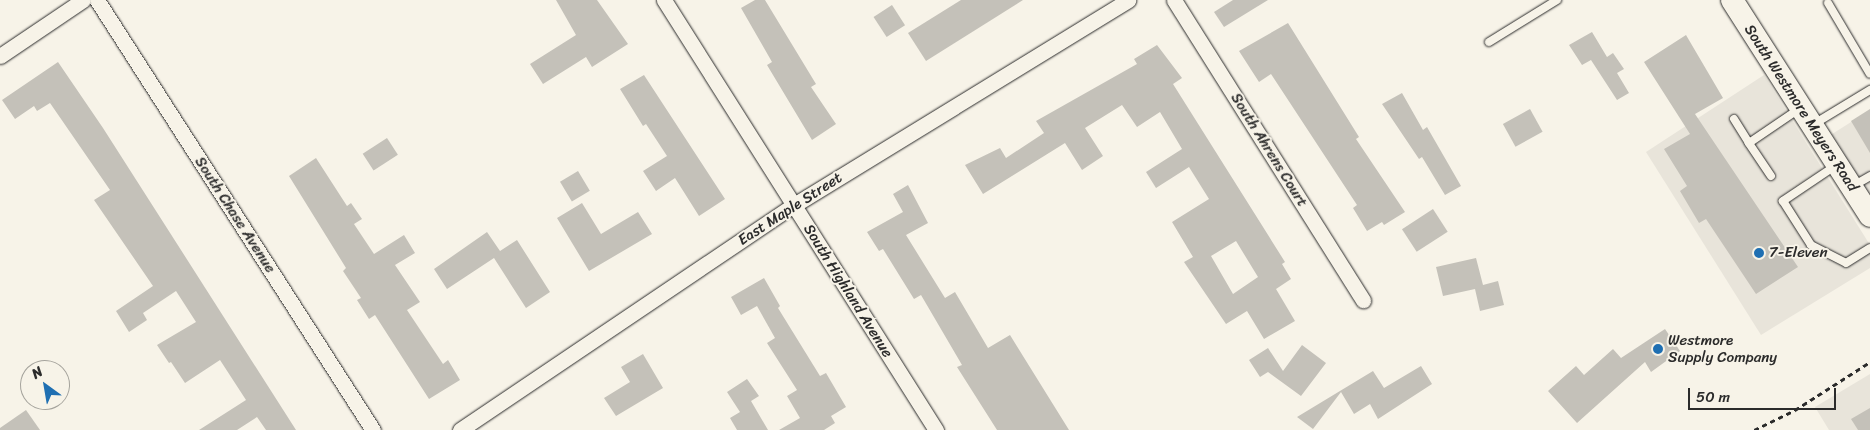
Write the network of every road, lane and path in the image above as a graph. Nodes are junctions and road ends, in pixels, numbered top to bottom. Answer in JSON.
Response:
{"nodes":[{"id":1,"x":83,"y":0,"type":"edge"},
{"id":2,"x":97,"y":0,"type":"edge"},
{"id":3,"x":664,"y":0,"type":"edge"},
{"id":4,"x":1128,"y":0,"type":"edge"},
{"id":5,"x":1174,"y":0,"type":"edge"},
{"id":6,"x":1557,"y":0,"type":"edge"},
{"id":7,"x":1732,"y":0,"type":"edge"},
{"id":8,"x":1828,"y":3,"type":"dead end"},
{"id":9,"x":1489,"y":42,"type":"dead end"},
{"id":10,"x":0,"y":56,"type":"edge"},
{"id":11,"x":1870,"y":74,"type":"edge"},
{"id":12,"x":1870,"y":90,"type":"edge"},
{"id":13,"x":1806,"y":117,"type":"junction"},
{"id":14,"x":1734,"y":119,"type":"dead end"},
{"id":15,"x":1749,"y":143,"type":"junction"},
{"id":16,"x":1837,"y":164,"type":"junction"},
{"id":17,"x":1771,"y":176,"type":"dead end"},
{"id":18,"x":1861,"y":182,"type":"edge"},
{"id":19,"x":794,"y":205,"type":"junction"},
{"id":20,"x":1870,"y":216,"type":"edge"},
{"id":21,"x":1870,"y":248,"type":"edge"},
{"id":22,"x":1363,"y":300,"type":"dead end"},
{"id":23,"x":1870,"y":362,"type":"edge"},
{"id":24,"x":373,"y":430,"type":"edge"},
{"id":25,"x":460,"y":430,"type":"edge"},
{"id":26,"x":936,"y":430,"type":"edge"},
{"id":27,"x":1754,"y":430,"type":"edge"}],
"edges":[{"from":1,"to":10,"type":"street"},
{"from":2,"to":24,"type":"street","name":"South Chase Avenue"},
{"from":3,"to":19,"type":"street","name":"South Highland Avenue"},
{"from":4,"to":19,"type":"street","name":"East Maple Street"},
{"from":5,"to":22,"type":"street","name":"South Ahrens Court"},
{"from":6,"to":9,"type":"lane"},
{"from":7,"to":13,"type":"street","name":"South Westmore Meyers Road"},
{"from":8,"to":11,"type":"lane"},
{"from":12,"to":13,"type":"lane"},
{"from":13,"to":15,"type":"lane"},
{"from":13,"to":16,"type":"street","name":"South Westmore Meyers Road"},
{"from":14,"to":15,"type":"lane"},
{"from":15,"to":17,"type":"lane"},
{"from":16,"to":18,"type":"street","name":"South Westmore Meyers Road"},
{"from":16,"to":21,"type":"lane"},
{"from":18,"to":20,"type":"street","name":"South Westmore Meyers Road"},
{"from":19,"to":25,"type":"street","name":"East Maple Street"},
{"from":19,"to":26,"type":"street","name":"South Highland Avenue"},
{"from":23,"to":27,"type":"path"}]}
